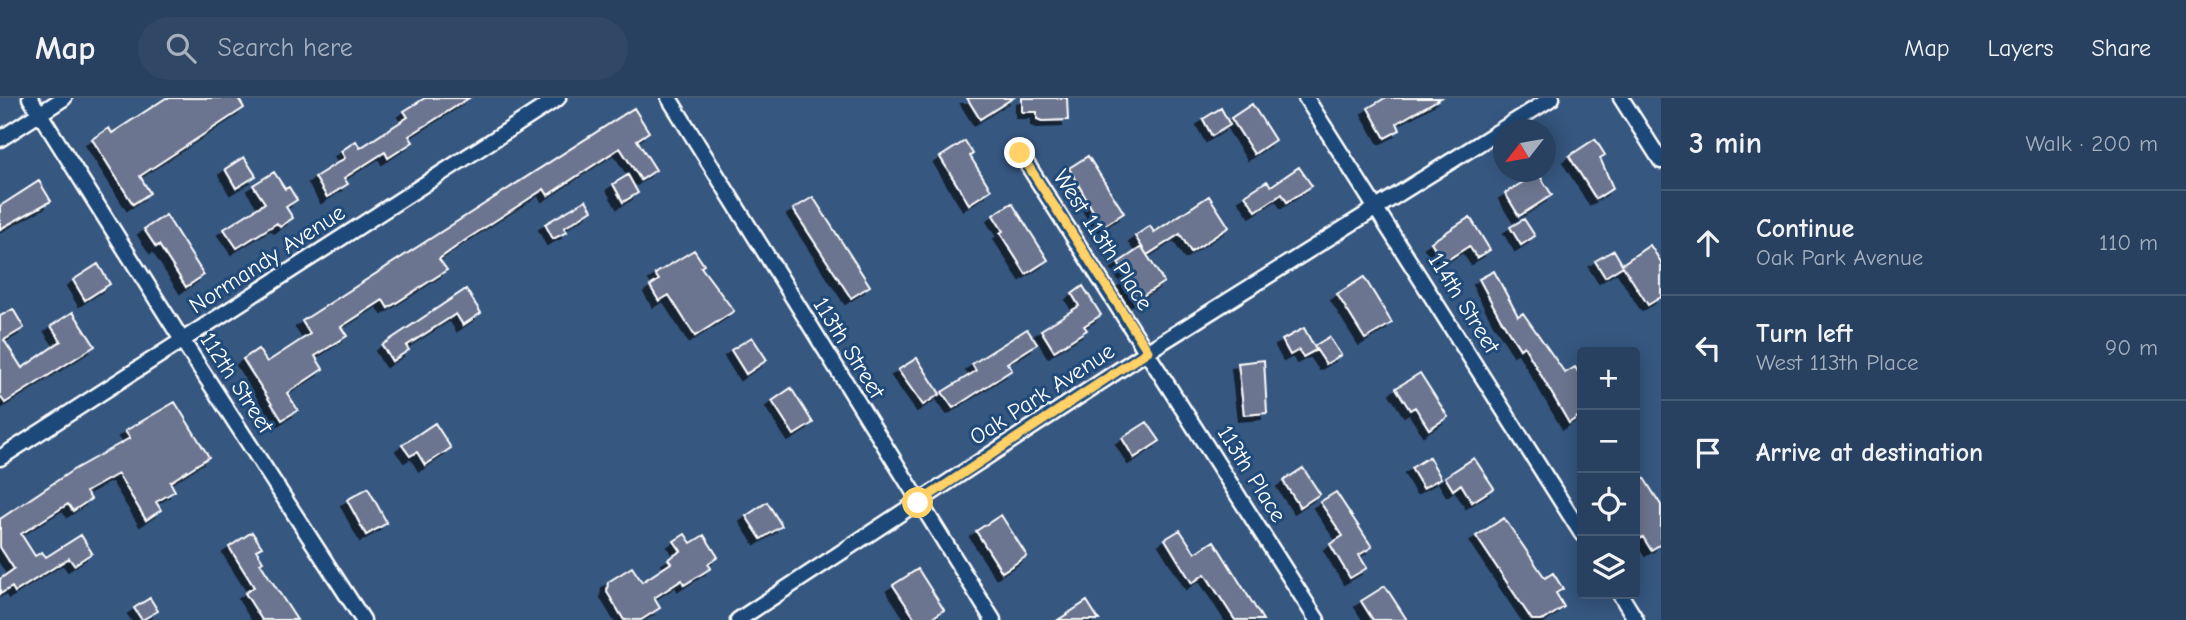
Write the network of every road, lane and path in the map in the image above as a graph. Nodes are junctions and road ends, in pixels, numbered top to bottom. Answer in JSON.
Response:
{"nodes":[{"id":1,"x":30,"y":98,"type":"edge"},
{"id":2,"x":64,"y":98,"type":"edge"},
{"id":3,"x":558,"y":98,"type":"edge"},
{"id":4,"x":669,"y":98,"type":"edge"},
{"id":5,"x":1306,"y":98,"type":"edge"},
{"id":6,"x":1552,"y":98,"type":"edge"},
{"id":7,"x":1621,"y":98,"type":"edge"},
{"id":8,"x":39,"y":113,"type":"junction"},
{"id":9,"x":0,"y":139,"type":"edge"},
{"id":10,"x":1020,"y":153,"type":"dead end"},
{"id":11,"x":1661,"y":161,"type":"edge"},
{"id":12,"x":1377,"y":208,"type":"junction"},
{"id":13,"x":182,"y":340,"type":"junction"},
{"id":14,"x":1148,"y":351,"type":"junction"},
{"id":15,"x":0,"y":458,"type":"edge"},
{"id":16,"x":918,"y":503,"type":"junction"},
{"id":17,"x":1577,"y":526,"type":"edge"},
{"id":18,"x":1623,"y":599,"type":"edge"},
{"id":19,"x":363,"y":620,"type":"edge"},
{"id":20,"x":738,"y":620,"type":"edge"},
{"id":21,"x":993,"y":620,"type":"edge"},
{"id":22,"x":1317,"y":620,"type":"edge"},
{"id":23,"x":1636,"y":620,"type":"edge"}],
"edges":[{"from":1,"to":8,"type":"street","name":"112th Street"},
{"from":2,"to":8,"type":"street"},
{"from":3,"to":13,"type":"street","name":"Normandy Avenue"},
{"from":4,"to":16,"type":"street","name":"113th Street"},
{"from":5,"to":12,"type":"street","name":"114th Street"},
{"from":6,"to":12,"type":"street","name":"Oak Park Avenue"},
{"from":7,"to":11,"type":"street"},
{"from":8,"to":9,"type":"street"},
{"from":8,"to":13,"type":"street","name":"112th Street"},
{"from":10,"to":14,"type":"street","name":"West 113th Place"},
{"from":12,"to":14,"type":"street","name":"Oak Park Avenue"},
{"from":12,"to":17,"type":"street","name":"114th Street"},
{"from":13,"to":15,"type":"street","name":"Normandy Avenue"},
{"from":13,"to":19,"type":"street","name":"112th Street"},
{"from":14,"to":16,"type":"street","name":"Oak Park Avenue"},
{"from":14,"to":22,"type":"street","name":"113th Place"},
{"from":16,"to":20,"type":"street","name":"Oak Park Avenue"},
{"from":16,"to":21,"type":"street","name":"113th Street"},
{"from":18,"to":23,"type":"street"}]}
